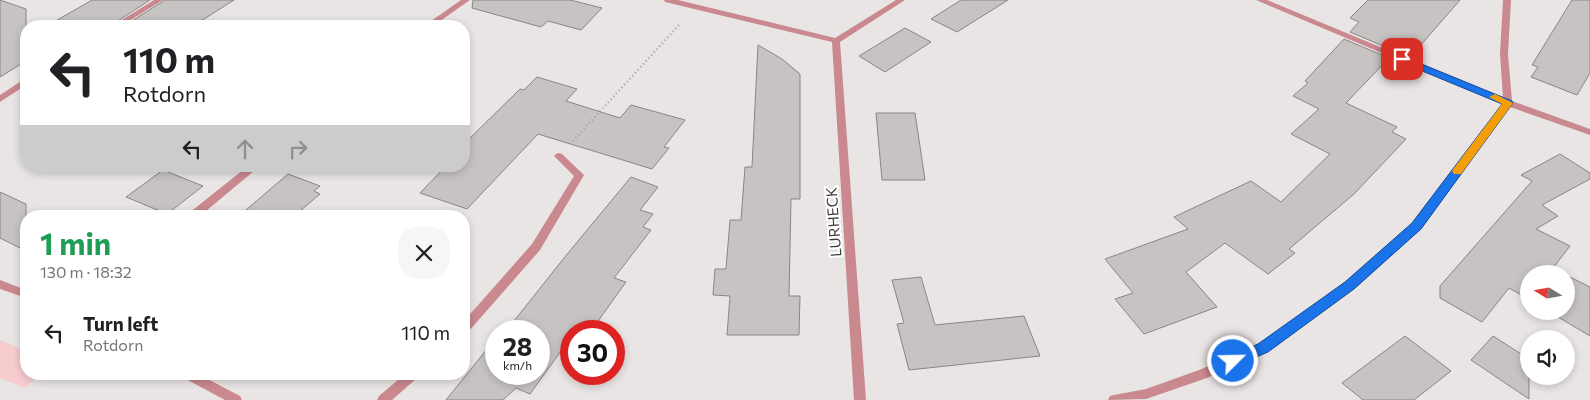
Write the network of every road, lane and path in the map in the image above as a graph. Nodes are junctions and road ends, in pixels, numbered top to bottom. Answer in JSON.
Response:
{"nodes":[{"id":1,"x":159,"y":0,"type":"edge"},
{"id":2,"x":466,"y":0,"type":"edge"},
{"id":3,"x":668,"y":0,"type":"edge"},
{"id":4,"x":901,"y":0,"type":"edge"},
{"id":5,"x":1260,"y":0,"type":"edge"},
{"id":6,"x":1507,"y":0,"type":"edge"},
{"id":7,"x":696,"y":7,"type":"junction"},
{"id":8,"x":126,"y":20,"type":"edge"},
{"id":9,"x":437,"y":20,"type":"edge"},
{"id":10,"x":836,"y":41,"type":"junction"},
{"id":11,"x":20,"y":85,"type":"edge"},
{"id":12,"x":0,"y":88,"type":"edge"},
{"id":13,"x":10,"y":91,"type":"junction"},
{"id":14,"x":0,"y":99,"type":"edge"},
{"id":15,"x":1508,"y":103,"type":"junction"},
{"id":16,"x":1590,"y":132,"type":"edge"},
{"id":17,"x":560,"y":156,"type":"joint"},
{"id":18,"x":248,"y":172,"type":"edge"},
{"id":19,"x":200,"y":210,"type":"edge"},
{"id":20,"x":0,"y":284,"type":"edge"},
{"id":21,"x":20,"y":292,"type":"edge"},
{"id":22,"x":470,"y":322,"type":"edge"},
{"id":23,"x":199,"y":380,"type":"edge"},
{"id":24,"x":406,"y":380,"type":"edge"},
{"id":25,"x":236,"y":400,"type":"edge"},
{"id":26,"x":383,"y":400,"type":"edge"},
{"id":27,"x":860,"y":400,"type":"edge"},
{"id":28,"x":1114,"y":400,"type":"edge"}],
"edges":[{"from":1,"to":8,"type":"street"},
{"from":2,"to":9,"type":"street"},
{"from":3,"to":7,"type":"street"},
{"from":4,"to":10,"type":"street"},
{"from":5,"to":15,"type":"street"},
{"from":6,"to":15,"type":"street"},
{"from":7,"to":10,"type":"street"},
{"from":7,"to":17,"type":"path"},
{"from":10,"to":27,"type":"street","name":"LURHECK"},
{"from":11,"to":13,"type":"street"},
{"from":12,"to":13,"type":"street"},
{"from":13,"to":14,"type":"street"},
{"from":15,"to":16,"type":"street"},
{"from":15,"to":28,"type":"street"},
{"from":17,"to":22,"type":"street"},
{"from":18,"to":19,"type":"street"},
{"from":20,"to":21,"type":"street"},
{"from":23,"to":25,"type":"street"},
{"from":24,"to":26,"type":"street"}]}
